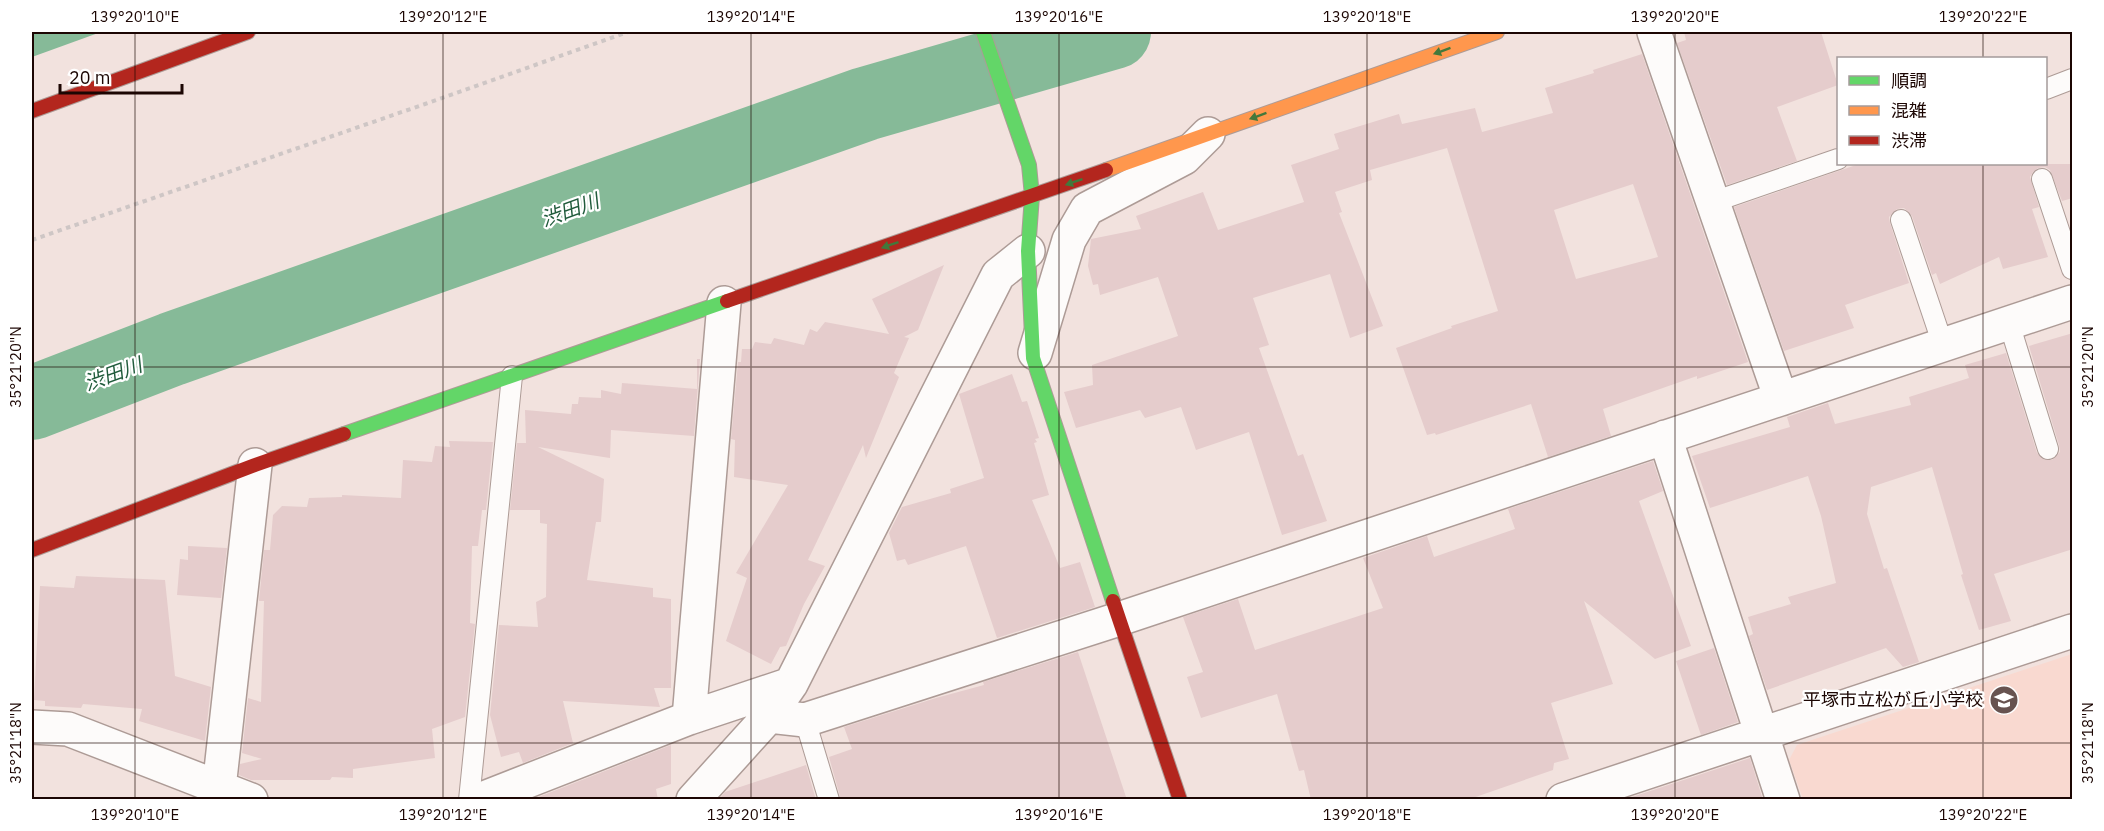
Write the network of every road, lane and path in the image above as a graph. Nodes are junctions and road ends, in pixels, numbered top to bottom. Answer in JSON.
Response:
{"nodes":[{"id":1,"x":248,"y":32,"type":"edge"},
{"id":2,"x":628,"y":32,"type":"edge"},
{"id":3,"x":983,"y":32,"type":"edge"},
{"id":4,"x":1497,"y":32,"type":"edge"},
{"id":5,"x":1654,"y":32,"type":"edge"},
{"id":6,"x":2073,"y":79,"type":"edge"},
{"id":7,"x":2047,"y":88,"type":"edge"},
{"id":8,"x":32,"y":111,"type":"edge"},
{"id":9,"x":1208,"y":134,"type":"junction"},
{"id":10,"x":1837,"y":160,"type":"edge"},
{"id":11,"x":2042,"y":179,"type":"dead end"},
{"id":12,"x":1032,"y":196,"type":"junction"},
{"id":13,"x":1713,"y":202,"type":"junction"},
{"id":14,"x":1902,"y":220,"type":"dead end"},
{"id":15,"x":32,"y":240,"type":"edge"},
{"id":16,"x":1028,"y":251,"type":"junction"},
{"id":17,"x":2073,"y":270,"type":"edge"},
{"id":18,"x":2073,"y":302,"type":"edge"},
{"id":19,"x":724,"y":303,"type":"junction"},
{"id":20,"x":2008,"y":323,"type":"junction"},
{"id":21,"x":1943,"y":345,"type":"junction"},
{"id":22,"x":1033,"y":358,"type":"junction"},
{"id":23,"x":512,"y":376,"type":"junction"},
{"id":24,"x":1781,"y":399,"type":"junction"},
{"id":25,"x":1665,"y":437,"type":"junction"},
{"id":26,"x":2048,"y":449,"type":"dead end"},
{"id":27,"x":255,"y":465,"type":"junction"},
{"id":28,"x":32,"y":550,"type":"edge"},
{"id":29,"x":1119,"y":619,"type":"junction"},
{"id":30,"x":2073,"y":631,"type":"edge"},
{"id":31,"x":791,"y":684,"type":"junction"},
{"id":32,"x":769,"y":716,"type":"junction"},
{"id":33,"x":689,"y":718,"type":"junction"},
{"id":34,"x":805,"y":720,"type":"junction"},
{"id":35,"x":32,"y":726,"type":"edge"},
{"id":36,"x":1762,"y":734,"type":"junction"},
{"id":37,"x":219,"y":788,"type":"junction"},
{"id":38,"x":251,"y":800,"type":"edge"},
{"id":39,"x":469,"y":800,"type":"edge"},
{"id":40,"x":479,"y":800,"type":"edge"},
{"id":41,"x":693,"y":800,"type":"edge"},
{"id":42,"x":830,"y":800,"type":"edge"},
{"id":43,"x":1180,"y":800,"type":"edge"},
{"id":44,"x":1563,"y":800,"type":"edge"},
{"id":45,"x":1783,"y":800,"type":"edge"}],
"edges":[{"from":1,"to":8,"type":"street"},
{"from":2,"to":15,"type":"path"},
{"from":3,"to":12,"type":"street"},
{"from":4,"to":9,"type":"street","one_way":true},
{"from":5,"to":13,"type":"street"},
{"from":6,"to":7,"type":"lane"},
{"from":9,"to":12,"type":"street","one_way":true},
{"from":9,"to":22,"type":"street"},
{"from":10,"to":13,"type":"lane"},
{"from":11,"to":17,"type":"lane"},
{"from":12,"to":16,"type":"street"},
{"from":12,"to":19,"type":"street","one_way":true},
{"from":13,"to":24,"type":"street"},
{"from":14,"to":21,"type":"lane"},
{"from":16,"to":22,"type":"street"},
{"from":16,"to":31,"type":"street"},
{"from":18,"to":20,"type":"street"},
{"from":19,"to":23,"type":"street"},
{"from":19,"to":33,"type":"street"},
{"from":20,"to":21,"type":"street"},
{"from":20,"to":26,"type":"lane"},
{"from":21,"to":24,"type":"street"},
{"from":22,"to":29,"type":"street"},
{"from":23,"to":27,"type":"street"},
{"from":23,"to":39,"type":"lane"},
{"from":24,"to":25,"type":"street"},
{"from":25,"to":29,"type":"street"},
{"from":25,"to":36,"type":"street"},
{"from":27,"to":28,"type":"street"},
{"from":27,"to":37,"type":"street"},
{"from":29,"to":34,"type":"street"},
{"from":29,"to":43,"type":"street"},
{"from":30,"to":36,"type":"street"},
{"from":31,"to":32,"type":"street"},
{"from":31,"to":33,"type":"street"},
{"from":32,"to":34,"type":"street"},
{"from":32,"to":41,"type":"street"},
{"from":33,"to":40,"type":"street"},
{"from":34,"to":42,"type":"lane"},
{"from":35,"to":37,"type":"street"},
{"from":36,"to":44,"type":"street"},
{"from":36,"to":45,"type":"street"},
{"from":37,"to":38,"type":"street"}]}
